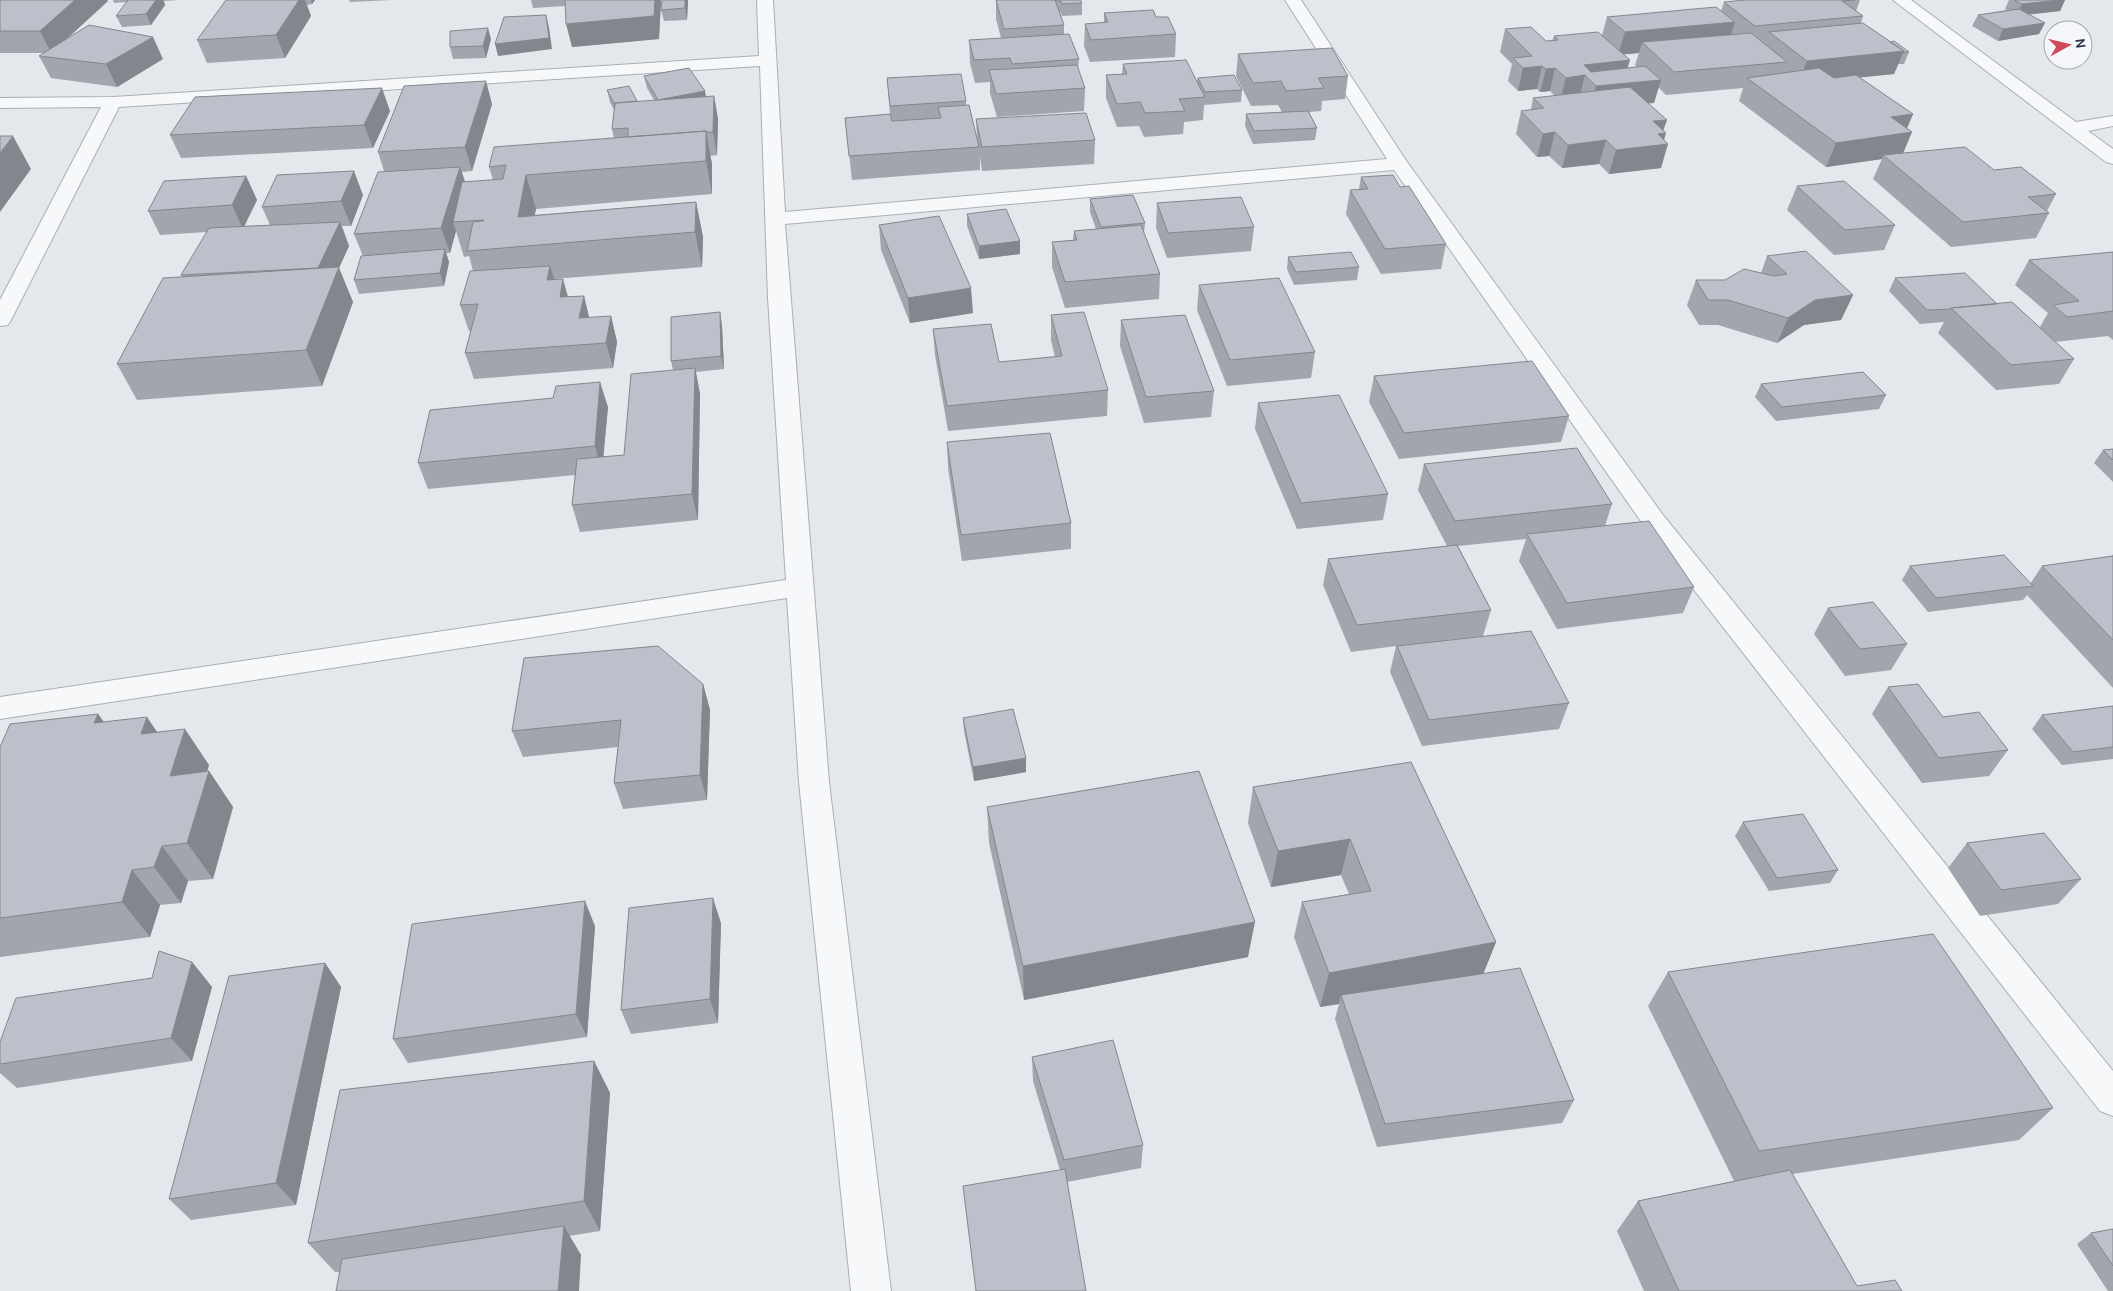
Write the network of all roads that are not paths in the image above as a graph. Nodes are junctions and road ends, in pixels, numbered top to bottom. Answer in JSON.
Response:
{"nodes":[{"id":1,"x":765,"y":0,"type":"edge"},
{"id":2,"x":1293,"y":0,"type":"edge"},
{"id":3,"x":1901,"y":0,"type":"edge"},
{"id":4,"x":768,"y":60,"type":"junction"},
{"id":5,"x":114,"y":102,"type":"junction"},
{"id":6,"x":0,"y":103,"type":"edge"},
{"id":7,"x":2113,"y":121,"type":"edge"},
{"id":8,"x":2070,"y":128,"type":"junction"},
{"id":9,"x":2113,"y":158,"type":"edge"},
{"id":10,"x":1399,"y":164,"type":"junction"},
{"id":11,"x":775,"y":219,"type":"junction"},
{"id":12,"x":0,"y":320,"type":"edge"},
{"id":13,"x":800,"y":587,"type":"junction"},
{"id":14,"x":0,"y":708,"type":"edge"},
{"id":15,"x":2113,"y":1099,"type":"edge"},
{"id":16,"x":871,"y":1291,"type":"edge"}],
"edges":[{"from":1,"to":4,"type":"street"},
{"from":2,"to":10,"type":"street"},
{"from":3,"to":8,"type":"street"},
{"from":4,"to":5,"type":"street"},
{"from":4,"to":11,"type":"street"},
{"from":5,"to":6,"type":"street"},
{"from":5,"to":12,"type":"street"},
{"from":7,"to":8,"type":"street"},
{"from":8,"to":9,"type":"street"},
{"from":10,"to":11,"type":"street"},
{"from":10,"to":15,"type":"street"},
{"from":11,"to":13,"type":"street"},
{"from":13,"to":14,"type":"street"},
{"from":13,"to":16,"type":"street"}]}
